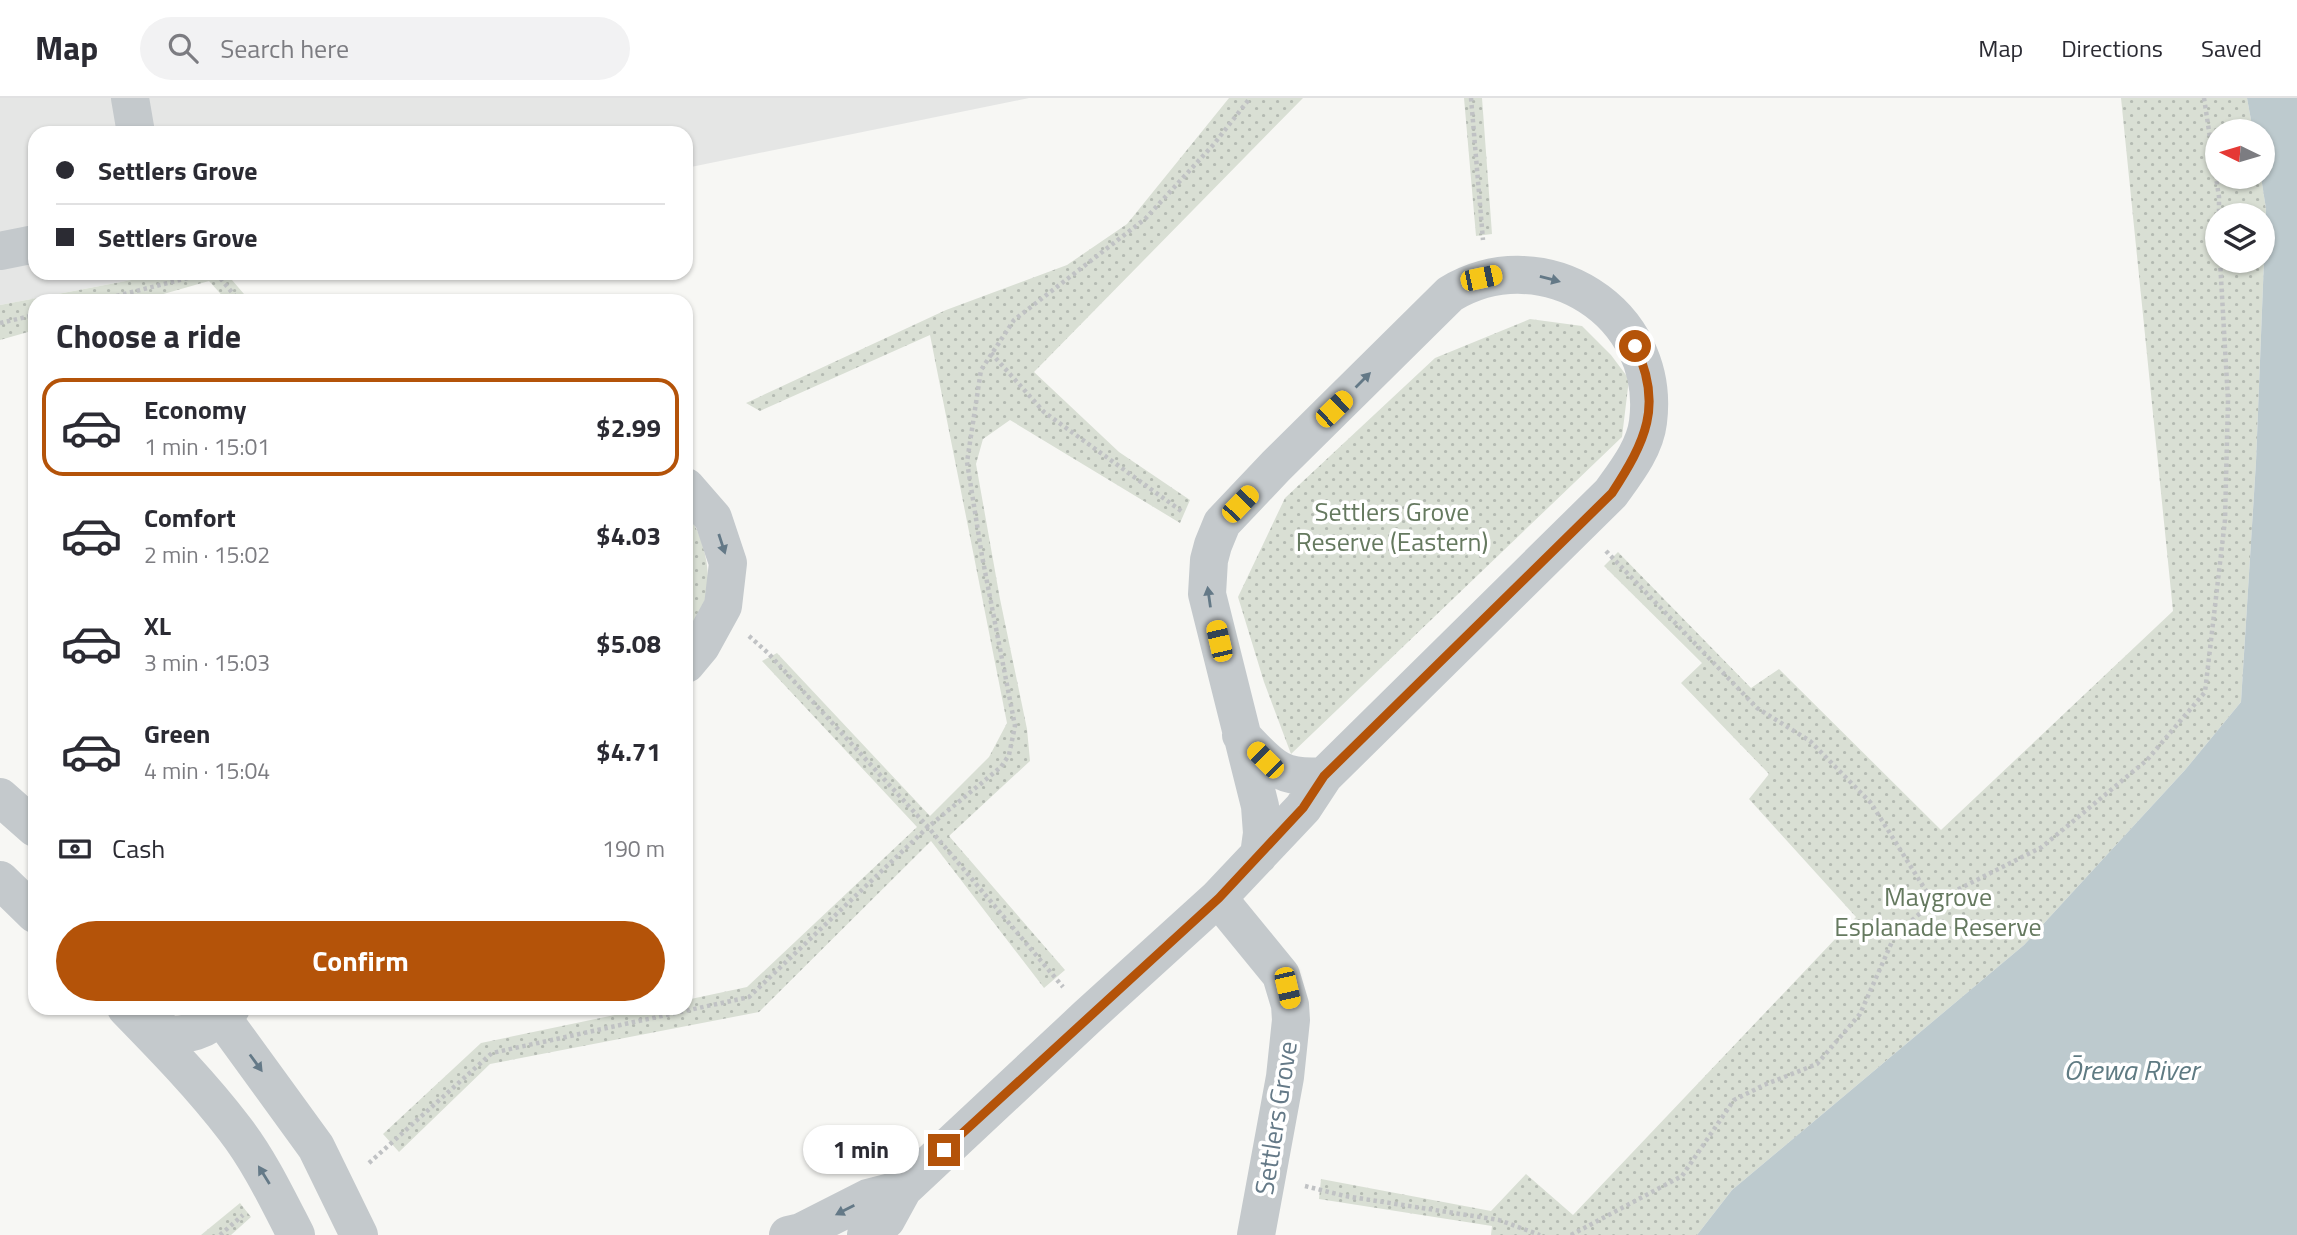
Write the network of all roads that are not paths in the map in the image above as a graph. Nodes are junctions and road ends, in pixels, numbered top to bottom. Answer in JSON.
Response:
{"nodes":[{"id":1,"x":130,"y":98,"type":"edge"},
{"id":2,"x":135,"y":126,"type":"edge"},
{"id":3,"x":28,"y":245,"type":"edge"},
{"id":4,"x":0,"y":251,"type":"edge"},
{"id":5,"x":693,"y":495,"type":"edge"},
{"id":6,"x":693,"y":656,"type":"edge"},
{"id":7,"x":1241,"y":735,"type":"junction"},
{"id":8,"x":1324,"y":776,"type":"junction"},
{"id":9,"x":0,"y":797,"type":"edge"},
{"id":10,"x":28,"y":822,"type":"edge"},
{"id":11,"x":1259,"y":855,"type":"junction"},
{"id":12,"x":0,"y":880,"type":"edge"},
{"id":13,"x":1219,"y":898,"type":"junction"},
{"id":14,"x":28,"y":907,"type":"edge"},
{"id":15,"x":219,"y":1015,"type":"edge"},
{"id":16,"x":226,"y":1015,"type":"edge"},
{"id":17,"x":155,"y":1022,"type":"edge"},
{"id":18,"x":903,"y":1189,"type":"junction"},
{"id":19,"x":296,"y":1235,"type":"edge"},
{"id":20,"x":359,"y":1235,"type":"edge"},
{"id":21,"x":788,"y":1235,"type":"edge"},
{"id":22,"x":866,"y":1235,"type":"edge"},
{"id":23,"x":1256,"y":1235,"type":"edge"}],
"edges":[{"from":1,"to":2,"type":"street"},
{"from":3,"to":4,"type":"street"},
{"from":5,"to":6,"type":"street","one_way":true},
{"from":7,"to":8,"type":"street"},
{"from":7,"to":8,"type":"street","one_way":true},
{"from":7,"to":11,"type":"street"},
{"from":8,"to":11,"type":"street"},
{"from":9,"to":10,"type":"street"},
{"from":11,"to":13,"type":"street"},
{"from":12,"to":14,"type":"street"},
{"from":13,"to":18,"type":"street"},
{"from":13,"to":23,"type":"street","name":"Settlers Grove"},
{"from":15,"to":17,"type":"street"},
{"from":16,"to":20,"type":"street","one_way":true},
{"from":19,"to":17,"type":"street","one_way":true},
{"from":18,"to":21,"type":"street","one_way":true},
{"from":18,"to":22,"type":"street"}]}
